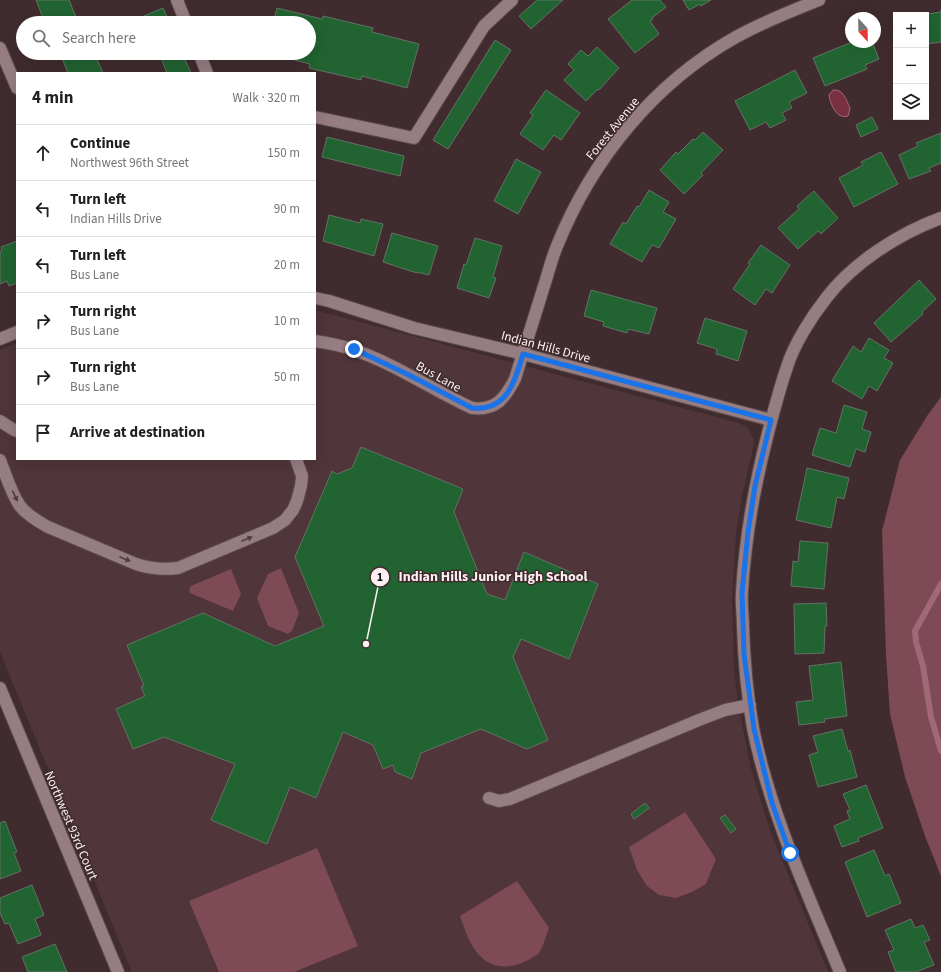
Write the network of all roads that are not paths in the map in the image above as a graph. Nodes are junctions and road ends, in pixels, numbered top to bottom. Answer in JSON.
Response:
{"nodes":[{"id":1,"x":177,"y":0,"type":"edge"},
{"id":2,"x":512,"y":0,"type":"edge"},
{"id":3,"x":819,"y":0,"type":"edge"},
{"id":4,"x":183,"y":16,"type":"edge"},
{"id":5,"x":0,"y":48,"type":"edge"},
{"id":6,"x":202,"y":60,"type":"edge"},
{"id":7,"x":207,"y":72,"type":"edge"},
{"id":8,"x":16,"y":86,"type":"edge"},
{"id":9,"x":316,"y":117,"type":"edge"},
{"id":10,"x":941,"y":218,"type":"edge"},
{"id":11,"x":316,"y":298,"type":"edge"},
{"id":12,"x":16,"y":332,"type":"edge"},
{"id":13,"x":0,"y":339,"type":"edge"},
{"id":14,"x":316,"y":341,"type":"edge"},
{"id":15,"x":523,"y":354,"type":"junction"},
{"id":16,"x":771,"y":420,"type":"junction"},
{"id":17,"x":0,"y":421,"type":"edge"},
{"id":18,"x":16,"y":431,"type":"edge"},
{"id":19,"x":0,"y":460,"type":"edge"},
{"id":20,"x":296,"y":460,"type":"edge"},
{"id":21,"x":0,"y":688,"type":"edge"},
{"id":22,"x":750,"y":705,"type":"junction"},
{"id":23,"x":489,"y":798,"type":"dead end"},
{"id":24,"x":118,"y":972,"type":"edge"},
{"id":25,"x":840,"y":972,"type":"edge"}],
"edges":[{"from":1,"to":4,"type":"street"},
{"from":2,"to":9,"type":"street"},
{"from":3,"to":15,"type":"street","name":"Forest Avenue"},
{"from":5,"to":8,"type":"street"},
{"from":6,"to":7,"type":"street"},
{"from":10,"to":16,"type":"street"},
{"from":11,"to":15,"type":"street","name":"Indian Hills Drive"},
{"from":12,"to":13,"type":"street"},
{"from":14,"to":15,"type":"street","name":"Bus Lane"},
{"from":15,"to":16,"type":"street","name":"Indian Hills Drive"},
{"from":16,"to":22,"type":"street"},
{"from":17,"to":18,"type":"street"},
{"from":19,"to":20,"type":"street","one_way":true},
{"from":21,"to":24,"type":"street","name":"Northwest 93rd Court"},
{"from":22,"to":23,"type":"street"},
{"from":22,"to":25,"type":"street"}]}
